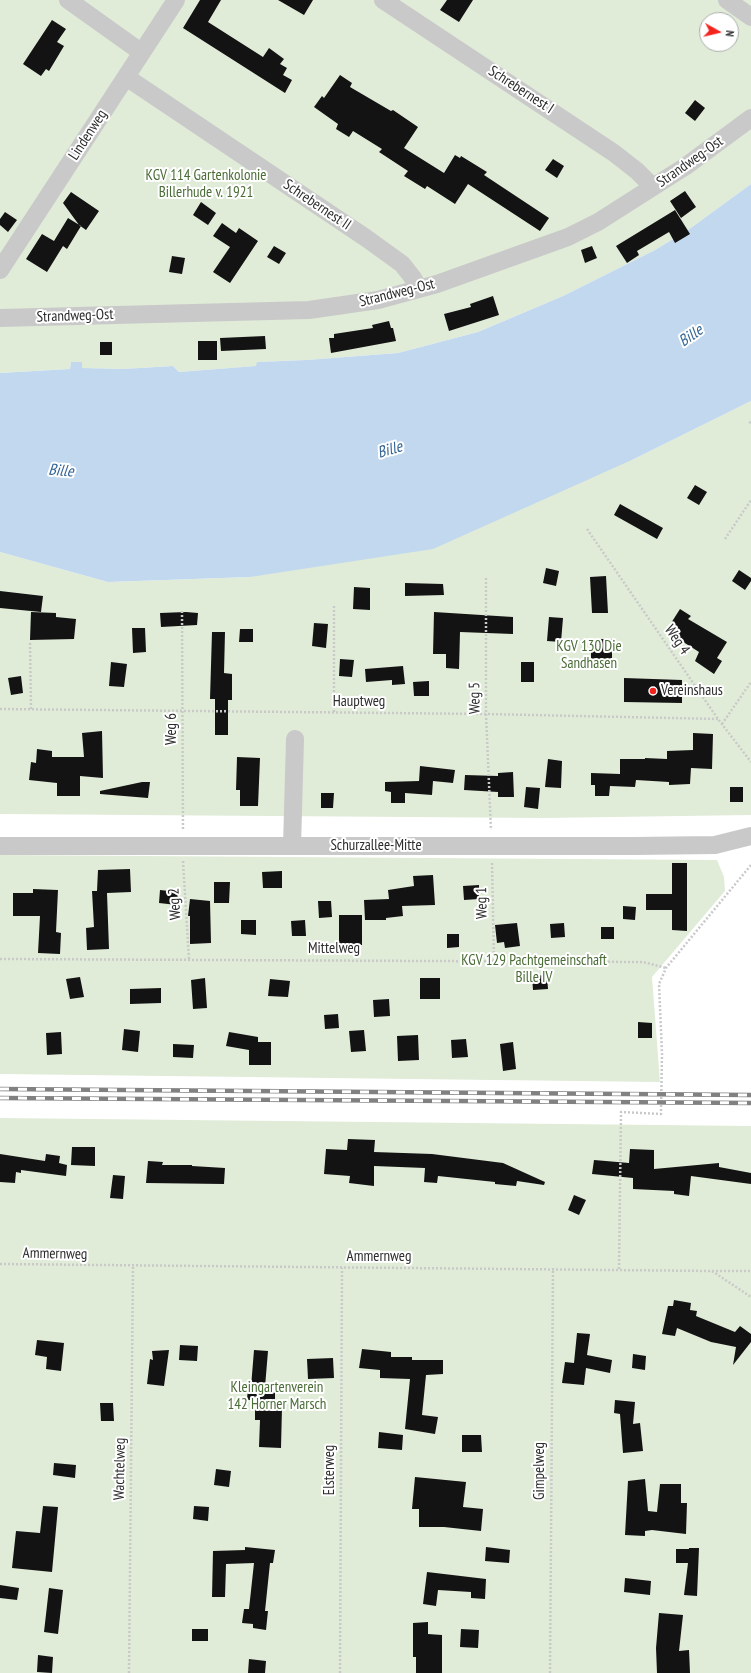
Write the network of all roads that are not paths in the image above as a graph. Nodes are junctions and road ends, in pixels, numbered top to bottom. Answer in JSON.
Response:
{"nodes":[{"id":1,"x":68,"y":0,"type":"edge"},
{"id":2,"x":176,"y":0,"type":"edge"},
{"id":3,"x":383,"y":0,"type":"edge"},
{"id":4,"x":727,"y":0,"type":"edge"},
{"id":5,"x":751,"y":17,"type":"edge"},
{"id":6,"x":142,"y":52,"type":"junction"},
{"id":7,"x":126,"y":77,"type":"junction"},
{"id":8,"x":751,"y":118,"type":"edge"},
{"id":9,"x":653,"y":187,"type":"junction"},
{"id":10,"x":0,"y":270,"type":"edge"},
{"id":11,"x":419,"y":289,"type":"junction"},
{"id":12,"x":0,"y":318,"type":"edge"},
{"id":13,"x":295,"y":739,"type":"dead end"},
{"id":14,"x":751,"y":836,"type":"edge"},
{"id":15,"x":0,"y":846,"type":"edge"},
{"id":16,"x":292,"y":846,"type":"junction"}],
"edges":[{"from":1,"to":6,"type":"street"},
{"from":2,"to":6,"type":"street","name":"Lindenweg"},
{"from":3,"to":9,"type":"street","name":"Schrebernest I"},
{"from":4,"to":5,"type":"street"},
{"from":6,"to":7,"type":"street","name":"Lindenweg"},
{"from":7,"to":10,"type":"street","name":"Lindenweg"},
{"from":7,"to":11,"type":"street","name":"Schrebernest II"},
{"from":8,"to":9,"type":"street","name":"Strandweg-Ost"},
{"from":9,"to":11,"type":"street","name":"Strandweg-Ost"},
{"from":11,"to":12,"type":"street","name":"Strandweg-Ost"},
{"from":13,"to":16,"type":"street"},
{"from":14,"to":16,"type":"street","name":"Schurzallee-Mitte"},
{"from":15,"to":16,"type":"street","name":"Schurzallee-Mitte"}]}
